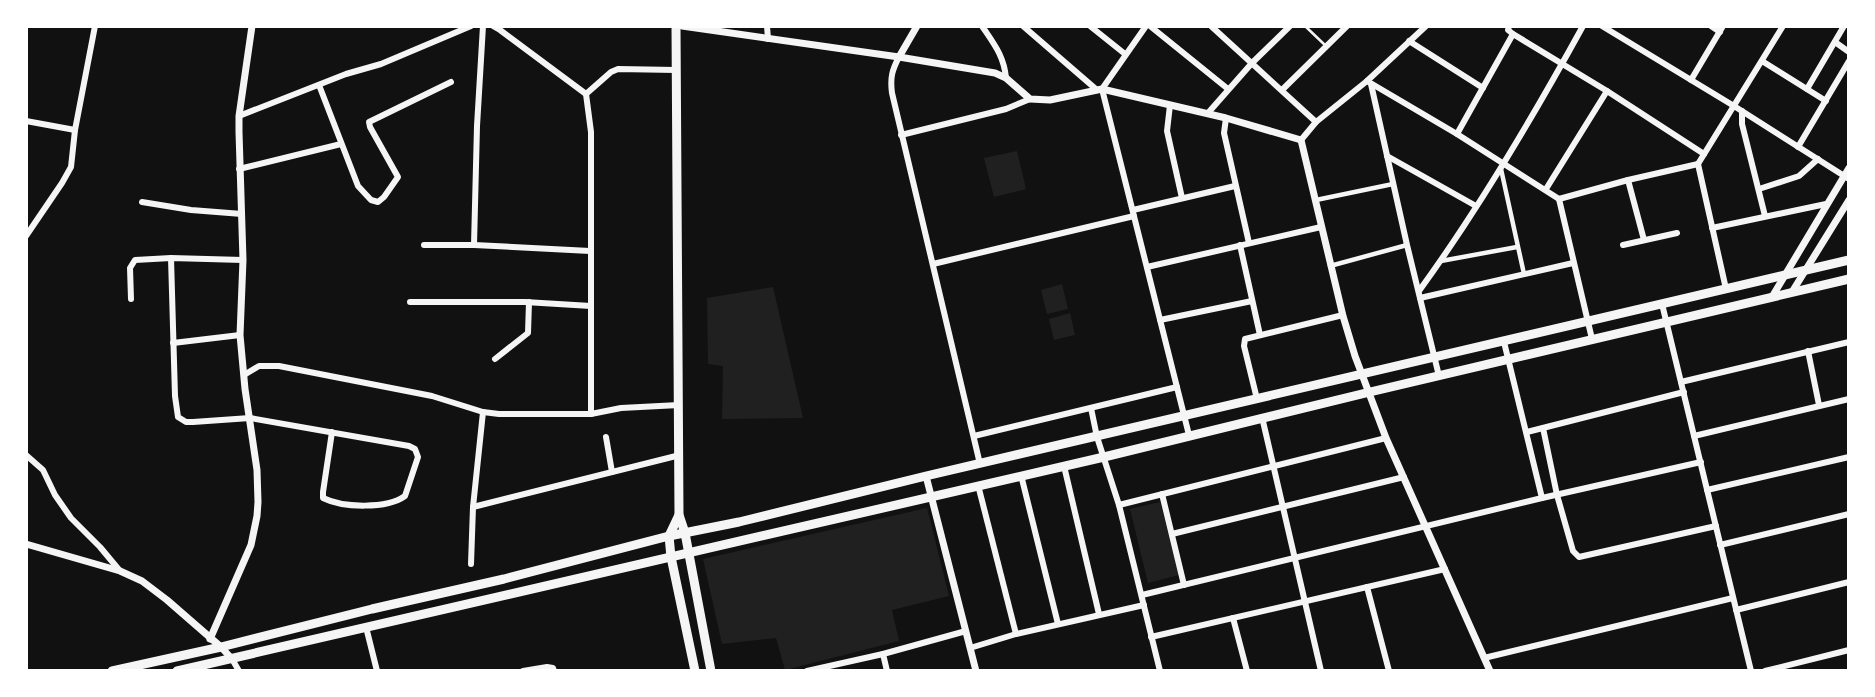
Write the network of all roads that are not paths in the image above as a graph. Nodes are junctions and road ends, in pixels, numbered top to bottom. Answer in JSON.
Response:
{"nodes":[{"id":1,"x":95,"y":26,"type":"edge"},
{"id":2,"x":253,"y":26,"type":"edge"},
{"id":3,"x":471,"y":26,"type":"edge"},
{"id":4,"x":483,"y":26,"type":"edge"},
{"id":5,"x":493,"y":26,"type":"edge"},
{"id":6,"x":676,"y":26,"type":"edge"},
{"id":7,"x":682,"y":26,"type":"edge"},
{"id":8,"x":767,"y":26,"type":"edge"},
{"id":9,"x":917,"y":26,"type":"edge"},
{"id":10,"x":982,"y":26,"type":"edge"},
{"id":11,"x":1023,"y":26,"type":"edge"},
{"id":12,"x":1090,"y":26,"type":"edge"},
{"id":13,"x":1148,"y":26,"type":"edge"},
{"id":14,"x":1211,"y":26,"type":"edge"},
{"id":15,"x":1290,"y":26,"type":"edge"},
{"id":16,"x":1305,"y":26,"type":"edge"},
{"id":17,"x":1347,"y":26,"type":"edge"},
{"id":18,"x":1426,"y":26,"type":"edge"},
{"id":19,"x":1509,"y":26,"type":"edge"},
{"id":20,"x":1583,"y":26,"type":"edge"},
{"id":21,"x":1602,"y":26,"type":"edge"},
{"id":22,"x":1623,"y":26,"type":"edge"},
{"id":23,"x":1711,"y":26,"type":"edge"},
{"id":24,"x":1783,"y":26,"type":"edge"},
{"id":25,"x":1844,"y":26,"type":"edge"},
{"id":26,"x":1722,"y":29,"type":"edge"},
{"id":27,"x":1513,"y":34,"type":"junction"},
{"id":28,"x":1617,"y":36,"type":"junction"},
{"id":29,"x":768,"y":39,"type":"junction"},
{"id":30,"x":1409,"y":41,"type":"junction"},
{"id":31,"x":1835,"y":43,"type":"junction"},
{"id":32,"x":1326,"y":47,"type":"junction"},
{"id":33,"x":1849,"y":52,"type":"edge"},
{"id":34,"x":1125,"y":54,"type":"junction"},
{"id":35,"x":899,"y":57,"type":"junction"},
{"id":36,"x":1762,"y":61,"type":"junction"},
{"id":37,"x":1849,"y":61,"type":"edge"},
{"id":38,"x":1252,"y":63,"type":"junction"},
{"id":39,"x":1562,"y":64,"type":"junction"},
{"id":40,"x":676,"y":70,"type":"junction"},
{"id":41,"x":1006,"y":78,"type":"junction"},
{"id":42,"x":1691,"y":80,"type":"junction"},
{"id":43,"x":451,"y":82,"type":"dead end"},
{"id":44,"x":1369,"y":83,"type":"junction"},
{"id":45,"x":319,"y":85,"type":"junction"},
{"id":46,"x":1483,"y":88,"type":"junction"},
{"id":47,"x":1228,"y":89,"type":"junction"},
{"id":48,"x":1807,"y":89,"type":"junction"},
{"id":49,"x":1100,"y":90,"type":"junction"},
{"id":50,"x":1282,"y":90,"type":"junction"},
{"id":51,"x":1607,"y":91,"type":"junction"},
{"id":52,"x":586,"y":94,"type":"junction"},
{"id":53,"x":1030,"y":99,"type":"junction"},
{"id":54,"x":1826,"y":101,"type":"junction"},
{"id":55,"x":1170,"y":105,"type":"junction"},
{"id":56,"x":1734,"y":106,"type":"junction"},
{"id":57,"x":1742,"y":111,"type":"junction"},
{"id":58,"x":1208,"y":113,"type":"junction"},
{"id":59,"x":240,"y":116,"type":"junction"},
{"id":60,"x":1226,"y":118,"type":"junction"},
{"id":61,"x":26,"y":121,"type":"edge"},
{"id":62,"x":1316,"y":122,"type":"junction"},
{"id":63,"x":75,"y":130,"type":"junction"},
{"id":64,"x":1457,"y":134,"type":"junction"},
{"id":65,"x":901,"y":135,"type":"junction"},
{"id":66,"x":1301,"y":141,"type":"junction"},
{"id":67,"x":341,"y":144,"type":"junction"},
{"id":68,"x":1798,"y":147,"type":"junction"},
{"id":69,"x":1704,"y":154,"type":"junction"},
{"id":70,"x":1387,"y":156,"type":"junction"},
{"id":71,"x":1818,"y":159,"type":"junction"},
{"id":72,"x":1698,"y":164,"type":"junction"},
{"id":73,"x":1503,"y":167,"type":"junction"},
{"id":74,"x":1849,"y":168,"type":"edge"},
{"id":75,"x":239,"y":169,"type":"junction"},
{"id":76,"x":1846,"y":177,"type":"edge"},
{"id":77,"x":1628,"y":180,"type":"junction"},
{"id":78,"x":1394,"y":183,"type":"junction"},
{"id":79,"x":1236,"y":186,"type":"junction"},
{"id":80,"x":1759,"y":189,"type":"junction"},
{"id":81,"x":1546,"y":190,"type":"junction"},
{"id":82,"x":1182,"y":198,"type":"junction"},
{"id":83,"x":1559,"y":199,"type":"junction"},
{"id":84,"x":1315,"y":200,"type":"junction"},
{"id":85,"x":1849,"y":200,"type":"edge"},
{"id":86,"x":142,"y":202,"type":"dead end"},
{"id":87,"x":1826,"y":204,"type":"junction"},
{"id":88,"x":1476,"y":206,"type":"junction"},
{"id":89,"x":1133,"y":213,"type":"junction"},
{"id":90,"x":242,"y":214,"type":"junction"},
{"id":91,"x":1765,"y":216,"type":"junction"},
{"id":92,"x":1321,"y":227,"type":"junction"},
{"id":93,"x":1712,"y":228,"type":"junction"},
{"id":94,"x":1677,"y":233,"type":"dead end"},
{"id":95,"x":26,"y":236,"type":"edge"},
{"id":96,"x":1644,"y":240,"type":"junction"},
{"id":97,"x":1249,"y":243,"type":"junction"},
{"id":98,"x":424,"y":245,"type":"dead end"},
{"id":99,"x":474,"y":245,"type":"junction"},
{"id":100,"x":1407,"y":245,"type":"junction"},
{"id":101,"x":1623,"y":245,"type":"dead end"},
{"id":102,"x":1240,"y":246,"type":"junction"},
{"id":103,"x":1517,"y":247,"type":"junction"},
{"id":104,"x":590,"y":251,"type":"junction"},
{"id":105,"x":171,"y":258,"type":"junction"},
{"id":106,"x":243,"y":260,"type":"junction"},
{"id":107,"x":1849,"y":260,"type":"edge"},
{"id":108,"x":1440,"y":262,"type":"junction"},
{"id":109,"x":1573,"y":262,"type":"junction"},
{"id":110,"x":933,"y":264,"type":"junction"},
{"id":111,"x":1330,"y":266,"type":"junction"},
{"id":112,"x":1147,"y":267,"type":"junction"},
{"id":113,"x":1806,"y":270,"type":"junction"},
{"id":114,"x":1524,"y":274,"type":"junction"},
{"id":115,"x":1785,"y":275,"type":"junction"},
{"id":116,"x":1849,"y":279,"type":"edge"},
{"id":117,"x":1726,"y":289,"type":"junction"},
{"id":118,"x":1793,"y":292,"type":"junction"},
{"id":119,"x":1420,"y":294,"type":"junction"},
{"id":120,"x":1772,"y":297,"type":"junction"},
{"id":121,"x":131,"y":299,"type":"dead end"},
{"id":122,"x":1252,"y":301,"type":"junction"},
{"id":123,"x":410,"y":302,"type":"dead end"},
{"id":124,"x":529,"y":302,"type":"junction"},
{"id":125,"x":1662,"y":304,"type":"junction"},
{"id":126,"x":591,"y":306,"type":"junction"},
{"id":127,"x":1343,"y":315,"type":"junction"},
{"id":128,"x":1160,"y":320,"type":"junction"},
{"id":129,"x":1588,"y":321,"type":"junction"},
{"id":130,"x":1667,"y":321,"type":"junction"},
{"id":131,"x":240,"y":335,"type":"junction"},
{"id":132,"x":1260,"y":335,"type":"junction"},
{"id":133,"x":1592,"y":339,"type":"junction"},
{"id":134,"x":1504,"y":342,"type":"junction"},
{"id":135,"x":1849,"y":342,"type":"edge"},
{"id":136,"x":173,"y":343,"type":"junction"},
{"id":137,"x":1808,"y":351,"type":"junction"},
{"id":138,"x":1435,"y":358,"type":"junction"},
{"id":139,"x":495,"y":359,"type":"dead end"},
{"id":140,"x":1509,"y":359,"type":"junction"},
{"id":141,"x":1363,"y":374,"type":"junction"},
{"id":142,"x":244,"y":375,"type":"junction"},
{"id":143,"x":1439,"y":376,"type":"junction"},
{"id":144,"x":1681,"y":382,"type":"junction"},
{"id":145,"x":1177,"y":387,"type":"junction"},
{"id":146,"x":1370,"y":392,"type":"junction"},
{"id":147,"x":1684,"y":393,"type":"junction"},
{"id":148,"x":1257,"y":399,"type":"junction"},
{"id":149,"x":1849,"y":399,"type":"edge"},
{"id":150,"x":679,"y":405,"type":"junction"},
{"id":151,"x":1819,"y":405,"type":"junction"},
{"id":152,"x":1091,"y":408,"type":"junction"},
{"id":153,"x":484,"y":412,"type":"junction"},
{"id":154,"x":591,"y":414,"type":"junction"},
{"id":155,"x":1184,"y":416,"type":"junction"},
{"id":156,"x":1262,"y":417,"type":"junction"},
{"id":157,"x":250,"y":418,"type":"junction"},
{"id":158,"x":1543,"y":428,"type":"junction"},
{"id":159,"x":332,"y":432,"type":"junction"},
{"id":160,"x":1527,"y":432,"type":"junction"},
{"id":161,"x":1189,"y":435,"type":"junction"},
{"id":162,"x":974,"y":436,"type":"junction"},
{"id":163,"x":1694,"y":436,"type":"junction"},
{"id":164,"x":606,"y":437,"type":"dead end"},
{"id":165,"x":1097,"y":437,"type":"junction"},
{"id":166,"x":1387,"y":438,"type":"junction"},
{"id":167,"x":26,"y":455,"type":"edge"},
{"id":168,"x":680,"y":455,"type":"junction"},
{"id":169,"x":1104,"y":457,"type":"junction"},
{"id":170,"x":1849,"y":457,"type":"edge"},
{"id":171,"x":1701,"y":462,"type":"junction"},
{"id":172,"x":980,"y":464,"type":"junction"},
{"id":173,"x":1064,"y":466,"type":"junction"},
{"id":174,"x":1274,"y":466,"type":"junction"},
{"id":175,"x":612,"y":472,"type":"junction"},
{"id":176,"x":1021,"y":475,"type":"junction"},
{"id":177,"x":926,"y":476,"type":"junction"},
{"id":178,"x":1404,"y":477,"type":"junction"},
{"id":179,"x":978,"y":485,"type":"junction"},
{"id":180,"x":1707,"y":490,"type":"junction"},
{"id":181,"x":1162,"y":494,"type":"junction"},
{"id":182,"x":1557,"y":495,"type":"junction"},
{"id":183,"x":930,"y":496,"type":"junction"},
{"id":184,"x":1542,"y":498,"type":"junction"},
{"id":185,"x":1119,"y":505,"type":"junction"},
{"id":186,"x":473,"y":506,"type":"junction"},
{"id":187,"x":1283,"y":506,"type":"junction"},
{"id":188,"x":1849,"y":514,"type":"edge"},
{"id":189,"x":679,"y":515,"type":"junction"},
{"id":190,"x":1716,"y":526,"type":"junction"},
{"id":191,"x":1426,"y":527,"type":"junction"},
{"id":192,"x":685,"y":533,"type":"junction"},
{"id":193,"x":1171,"y":534,"type":"junction"},
{"id":194,"x":669,"y":536,"type":"junction"},
{"id":195,"x":26,"y":544,"type":"edge"},
{"id":196,"x":1720,"y":545,"type":"junction"},
{"id":197,"x":688,"y":554,"type":"junction"},
{"id":198,"x":671,"y":557,"type":"junction"},
{"id":199,"x":1295,"y":558,"type":"junction"},
{"id":200,"x":471,"y":564,"type":"dead end"},
{"id":201,"x":1445,"y":569,"type":"junction"},
{"id":202,"x":120,"y":571,"type":"junction"},
{"id":203,"x":1849,"y":582,"type":"edge"},
{"id":204,"x":1184,"y":585,"type":"junction"},
{"id":205,"x":1367,"y":587,"type":"junction"},
{"id":206,"x":1142,"y":594,"type":"junction"},
{"id":207,"x":1733,"y":598,"type":"junction"},
{"id":208,"x":1305,"y":601,"type":"junction"},
{"id":209,"x":1144,"y":605,"type":"junction"},
{"id":210,"x":1736,"y":610,"type":"junction"},
{"id":211,"x":1099,"y":614,"type":"junction"},
{"id":212,"x":1233,"y":618,"type":"junction"},
{"id":213,"x":1058,"y":624,"type":"junction"},
{"id":214,"x":366,"y":627,"type":"junction"},
{"id":215,"x":966,"y":631,"type":"junction"},
{"id":216,"x":1016,"y":634,"type":"junction"},
{"id":217,"x":1151,"y":637,"type":"junction"},
{"id":218,"x":210,"y":639,"type":"junction"},
{"id":219,"x":221,"y":647,"type":"junction"},
{"id":220,"x":971,"y":648,"type":"junction"},
{"id":221,"x":1849,"y":650,"type":"edge"},
{"id":222,"x":883,"y":653,"type":"junction"},
{"id":223,"x":691,"y":654,"type":"junction"},
{"id":224,"x":708,"y":654,"type":"junction"},
{"id":225,"x":1484,"y":658,"type":"junction"},
{"id":226,"x":232,"y":659,"type":"junction"},
{"id":227,"x":829,"y":669,"type":"edge"},
{"id":228,"x":1487,"y":670,"type":"edge"},
{"id":229,"x":112,"y":671,"type":"edge"},
{"id":230,"x":177,"y":671,"type":"edge"},
{"id":231,"x":239,"y":671,"type":"edge"},
{"id":232,"x":377,"y":671,"type":"edge"},
{"id":233,"x":523,"y":671,"type":"edge"},
{"id":234,"x":554,"y":671,"type":"edge"},
{"id":235,"x":695,"y":671,"type":"edge"},
{"id":236,"x":711,"y":671,"type":"edge"},
{"id":237,"x":807,"y":671,"type":"edge"},
{"id":238,"x":887,"y":671,"type":"edge"},
{"id":239,"x":976,"y":671,"type":"edge"},
{"id":240,"x":1160,"y":671,"type":"edge"},
{"id":241,"x":1247,"y":671,"type":"edge"},
{"id":242,"x":1321,"y":671,"type":"edge"},
{"id":243,"x":1389,"y":671,"type":"edge"},
{"id":244,"x":1751,"y":671,"type":"edge"},
{"id":245,"x":1765,"y":671,"type":"edge"}],
"edges":[{"from":1,"to":63,"type":"street"},
{"from":2,"to":59,"type":"street"},
{"from":3,"to":45,"type":"street"},
{"from":4,"to":99,"type":"street"},
{"from":5,"to":52,"type":"street"},
{"from":6,"to":40,"type":"main road"},
{"from":7,"to":29,"type":"street"},
{"from":8,"to":29,"type":"street"},
{"from":9,"to":35,"type":"street"},
{"from":10,"to":41,"type":"street"},
{"from":11,"to":49,"type":"street"},
{"from":12,"to":34,"type":"street"},
{"from":13,"to":34,"type":"street"},
{"from":13,"to":47,"type":"street"},
{"from":14,"to":38,"type":"street"},
{"from":15,"to":38,"type":"street"},
{"from":16,"to":32,"type":"lane"},
{"from":17,"to":32,"type":"street"},
{"from":18,"to":30,"type":"street"},
{"from":19,"to":27,"type":"street"},
{"from":20,"to":39,"type":"street"},
{"from":21,"to":28,"type":"street"},
{"from":22,"to":28,"type":"street"},
{"from":23,"to":26,"type":"street"},
{"from":24,"to":36,"type":"street"},
{"from":25,"to":31,"type":"street"},
{"from":26,"to":42,"type":"street"},
{"from":27,"to":39,"type":"street"},
{"from":27,"to":46,"type":"street"},
{"from":28,"to":42,"type":"street"},
{"from":29,"to":35,"type":"street"},
{"from":30,"to":44,"type":"street"},
{"from":30,"to":46,"type":"street"},
{"from":31,"to":33,"type":"street"},
{"from":31,"to":48,"type":"street"},
{"from":32,"to":50,"type":"street"},
{"from":34,"to":49,"type":"street"},
{"from":35,"to":41,"type":"street"},
{"from":35,"to":65,"type":"street"},
{"from":36,"to":48,"type":"street"},
{"from":36,"to":56,"type":"street"},
{"from":37,"to":54,"type":"street"},
{"from":38,"to":47,"type":"street"},
{"from":38,"to":50,"type":"street"},
{"from":39,"to":51,"type":"street"},
{"from":39,"to":73,"type":"street"},
{"from":40,"to":52,"type":"street"},
{"from":40,"to":150,"type":"main road"},
{"from":41,"to":53,"type":"street"},
{"from":42,"to":56,"type":"street"},
{"from":43,"to":67,"type":"street"},
{"from":44,"to":62,"type":"street"},
{"from":44,"to":64,"type":"street"},
{"from":44,"to":70,"type":"street"},
{"from":45,"to":59,"type":"street"},
{"from":45,"to":67,"type":"street"},
{"from":46,"to":64,"type":"street"},
{"from":47,"to":58,"type":"street"},
{"from":48,"to":54,"type":"street"},
{"from":49,"to":53,"type":"street"},
{"from":49,"to":55,"type":"street"},
{"from":49,"to":89,"type":"street"},
{"from":50,"to":62,"type":"street"},
{"from":51,"to":69,"type":"street"},
{"from":51,"to":81,"type":"street"},
{"from":52,"to":104,"type":"street"},
{"from":53,"to":65,"type":"street"},
{"from":54,"to":68,"type":"street"},
{"from":55,"to":58,"type":"street"},
{"from":55,"to":82,"type":"street"},
{"from":56,"to":57,"type":"street"},
{"from":56,"to":69,"type":"street"},
{"from":57,"to":68,"type":"street"},
{"from":57,"to":80,"type":"street"},
{"from":58,"to":60,"type":"street"},
{"from":59,"to":75,"type":"street"},
{"from":60,"to":66,"type":"street"},
{"from":60,"to":79,"type":"street"},
{"from":61,"to":63,"type":"street"},
{"from":62,"to":66,"type":"street"},
{"from":63,"to":95,"type":"street"},
{"from":64,"to":73,"type":"street"},
{"from":65,"to":110,"type":"street"},
{"from":66,"to":84,"type":"street"},
{"from":67,"to":75,"type":"street"},
{"from":68,"to":71,"type":"street"},
{"from":69,"to":72,"type":"street"},
{"from":70,"to":78,"type":"street"},
{"from":70,"to":88,"type":"street"},
{"from":71,"to":76,"type":"street"},
{"from":71,"to":80,"type":"street"},
{"from":72,"to":77,"type":"street"},
{"from":72,"to":93,"type":"street"},
{"from":73,"to":81,"type":"street"},
{"from":73,"to":88,"type":"street"},
{"from":73,"to":103,"type":"street"},
{"from":74,"to":76,"type":"street"},
{"from":75,"to":90,"type":"street"},
{"from":76,"to":87,"type":"street"},
{"from":77,"to":83,"type":"street"},
{"from":77,"to":96,"type":"street"},
{"from":78,"to":84,"type":"street"},
{"from":78,"to":100,"type":"street"},
{"from":79,"to":82,"type":"street"},
{"from":79,"to":97,"type":"street"},
{"from":80,"to":91,"type":"street"},
{"from":81,"to":83,"type":"street"},
{"from":82,"to":89,"type":"street"},
{"from":83,"to":109,"type":"street"},
{"from":84,"to":92,"type":"street"},
{"from":85,"to":113,"type":"street"},
{"from":86,"to":90,"type":"street"},
{"from":87,"to":91,"type":"street"},
{"from":87,"to":115,"type":"street"},
{"from":88,"to":108,"type":"street"},
{"from":89,"to":110,"type":"street"},
{"from":89,"to":112,"type":"street"},
{"from":90,"to":106,"type":"street"},
{"from":91,"to":93,"type":"street"},
{"from":92,"to":97,"type":"street"},
{"from":92,"to":111,"type":"street"},
{"from":93,"to":117,"type":"street"},
{"from":94,"to":96,"type":"street"},
{"from":96,"to":101,"type":"street"},
{"from":97,"to":102,"type":"street"},
{"from":98,"to":99,"type":"street"},
{"from":99,"to":104,"type":"street"},
{"from":100,"to":111,"type":"street"},
{"from":100,"to":119,"type":"street"},
{"from":102,"to":112,"type":"street"},
{"from":102,"to":122,"type":"street"},
{"from":103,"to":108,"type":"street"},
{"from":103,"to":114,"type":"street"},
{"from":104,"to":126,"type":"street"},
{"from":105,"to":106,"type":"street"},
{"from":105,"to":121,"type":"street"},
{"from":105,"to":136,"type":"street"},
{"from":106,"to":131,"type":"street"},
{"from":107,"to":113,"type":"main road"},
{"from":108,"to":119,"type":"street"},
{"from":109,"to":114,"type":"street"},
{"from":109,"to":129,"type":"street"},
{"from":110,"to":162,"type":"street"},
{"from":111,"to":127,"type":"street"},
{"from":112,"to":128,"type":"street"},
{"from":113,"to":115,"type":"main road"},
{"from":113,"to":118,"type":"street"},
{"from":114,"to":119,"type":"street"},
{"from":115,"to":117,"type":"main road"},
{"from":115,"to":120,"type":"street"},
{"from":116,"to":118,"type":"main road"},
{"from":117,"to":125,"type":"main road"},
{"from":118,"to":120,"type":"main road"},
{"from":119,"to":138,"type":"street"},
{"from":120,"to":130,"type":"main road"},
{"from":122,"to":128,"type":"street"},
{"from":122,"to":132,"type":"street"},
{"from":123,"to":124,"type":"street"},
{"from":124,"to":126,"type":"street"},
{"from":124,"to":139,"type":"street"},
{"from":125,"to":129,"type":"main road"},
{"from":125,"to":130,"type":"street"},
{"from":126,"to":154,"type":"street"},
{"from":127,"to":132,"type":"street"},
{"from":127,"to":141,"type":"street"},
{"from":128,"to":145,"type":"street"},
{"from":129,"to":133,"type":"street"},
{"from":129,"to":134,"type":"main road"},
{"from":130,"to":133,"type":"main road"},
{"from":130,"to":144,"type":"street"},
{"from":131,"to":136,"type":"street"},
{"from":131,"to":142,"type":"street"},
{"from":132,"to":148,"type":"street"},
{"from":133,"to":140,"type":"main road"},
{"from":134,"to":138,"type":"main road"},
{"from":134,"to":140,"type":"street"},
{"from":135,"to":137,"type":"street"},
{"from":136,"to":157,"type":"street"},
{"from":137,"to":144,"type":"street"},
{"from":137,"to":151,"type":"street"},
{"from":138,"to":141,"type":"main road"},
{"from":138,"to":143,"type":"street"},
{"from":140,"to":143,"type":"main road"},
{"from":140,"to":160,"type":"street"},
{"from":141,"to":146,"type":"street"},
{"from":141,"to":148,"type":"main road"},
{"from":142,"to":153,"type":"street"},
{"from":142,"to":157,"type":"street"},
{"from":143,"to":146,"type":"main road"},
{"from":144,"to":147,"type":"street"},
{"from":145,"to":152,"type":"street"},
{"from":145,"to":155,"type":"street"},
{"from":146,"to":156,"type":"main road"},
{"from":146,"to":166,"type":"street"},
{"from":147,"to":158,"type":"street"},
{"from":147,"to":163,"type":"street"},
{"from":148,"to":155,"type":"main road"},
{"from":149,"to":151,"type":"street"},
{"from":150,"to":154,"type":"street"},
{"from":150,"to":168,"type":"main road"},
{"from":151,"to":163,"type":"street"},
{"from":152,"to":162,"type":"street"},
{"from":152,"to":165,"type":"street"},
{"from":153,"to":154,"type":"street"},
{"from":153,"to":186,"type":"street"},
{"from":155,"to":161,"type":"street"},
{"from":155,"to":165,"type":"main road"},
{"from":156,"to":161,"type":"main road"},
{"from":156,"to":174,"type":"street"},
{"from":157,"to":159,"type":"street"},
{"from":157,"to":218,"type":"street"},
{"from":158,"to":160,"type":"street"},
{"from":158,"to":182,"type":"street"},
{"from":159,"to":159,"type":"street"},
{"from":160,"to":184,"type":"street"},
{"from":161,"to":169,"type":"main road"},
{"from":162,"to":172,"type":"street"},
{"from":163,"to":171,"type":"street"},
{"from":164,"to":175,"type":"street"},
{"from":165,"to":169,"type":"street"},
{"from":165,"to":172,"type":"main road"},
{"from":166,"to":174,"type":"street"},
{"from":166,"to":178,"type":"street"},
{"from":167,"to":202,"type":"street"},
{"from":168,"to":175,"type":"street"},
{"from":168,"to":189,"type":"main road"},
{"from":169,"to":173,"type":"main road"},
{"from":169,"to":185,"type":"street"},
{"from":170,"to":180,"type":"street"},
{"from":171,"to":180,"type":"street"},
{"from":171,"to":182,"type":"street"},
{"from":172,"to":177,"type":"main road"},
{"from":173,"to":176,"type":"main road"},
{"from":173,"to":211,"type":"street"},
{"from":174,"to":181,"type":"street"},
{"from":174,"to":187,"type":"street"},
{"from":175,"to":186,"type":"street"},
{"from":176,"to":179,"type":"main road"},
{"from":176,"to":213,"type":"street"},
{"from":177,"to":183,"type":"street"},
{"from":177,"to":192,"type":"main road"},
{"from":178,"to":187,"type":"street"},
{"from":178,"to":191,"type":"street"},
{"from":179,"to":183,"type":"main road"},
{"from":179,"to":216,"type":"street"},
{"from":180,"to":190,"type":"street"},
{"from":181,"to":185,"type":"street"},
{"from":181,"to":193,"type":"street"},
{"from":182,"to":184,"type":"street"},
{"from":182,"to":190,"type":"street"},
{"from":183,"to":197,"type":"main road"},
{"from":183,"to":215,"type":"street"},
{"from":184,"to":191,"type":"street"},
{"from":185,"to":206,"type":"street"},
{"from":186,"to":200,"type":"street"},
{"from":187,"to":193,"type":"street"},
{"from":187,"to":199,"type":"street"},
{"from":188,"to":196,"type":"street"},
{"from":189,"to":192,"type":"main road"},
{"from":189,"to":194,"type":"main road"},
{"from":190,"to":196,"type":"street"},
{"from":191,"to":199,"type":"street"},
{"from":191,"to":201,"type":"street"},
{"from":192,"to":194,"type":"main road"},
{"from":192,"to":197,"type":"main road"},
{"from":193,"to":204,"type":"street"},
{"from":194,"to":198,"type":"main road"},
{"from":194,"to":219,"type":"main road"},
{"from":195,"to":202,"type":"street"},
{"from":196,"to":207,"type":"street"},
{"from":197,"to":198,"type":"main road"},
{"from":197,"to":224,"type":"main road"},
{"from":198,"to":214,"type":"main road"},
{"from":198,"to":223,"type":"main road"},
{"from":199,"to":204,"type":"street"},
{"from":199,"to":208,"type":"street"},
{"from":201,"to":205,"type":"street"},
{"from":201,"to":225,"type":"street"},
{"from":202,"to":218,"type":"street"},
{"from":203,"to":210,"type":"street"},
{"from":204,"to":206,"type":"street"},
{"from":205,"to":208,"type":"street"},
{"from":205,"to":243,"type":"street"},
{"from":206,"to":209,"type":"street"},
{"from":207,"to":210,"type":"street"},
{"from":207,"to":225,"type":"street"},
{"from":208,"to":212,"type":"street"},
{"from":208,"to":242,"type":"street"},
{"from":209,"to":211,"type":"street"},
{"from":209,"to":217,"type":"street"},
{"from":210,"to":244,"type":"street"},
{"from":211,"to":213,"type":"street"},
{"from":212,"to":217,"type":"street"},
{"from":212,"to":241,"type":"street"},
{"from":213,"to":216,"type":"street"},
{"from":214,"to":226,"type":"main road"},
{"from":214,"to":232,"type":"street"},
{"from":215,"to":220,"type":"street"},
{"from":215,"to":222,"type":"street"},
{"from":216,"to":220,"type":"street"},
{"from":217,"to":240,"type":"street"},
{"from":218,"to":219,"type":"street"},
{"from":219,"to":226,"type":"street"},
{"from":219,"to":229,"type":"main road"},
{"from":220,"to":239,"type":"street"},
{"from":221,"to":245,"type":"street"},
{"from":222,"to":227,"type":"street"},
{"from":222,"to":238,"type":"street"},
{"from":223,"to":224,"type":"main road"},
{"from":223,"to":235,"type":"main road"},
{"from":224,"to":236,"type":"main road"},
{"from":225,"to":228,"type":"street"},
{"from":226,"to":230,"type":"main road"},
{"from":226,"to":231,"type":"street"},
{"from":227,"to":237,"type":"street"},
{"from":233,"to":234,"type":"street"}]}
